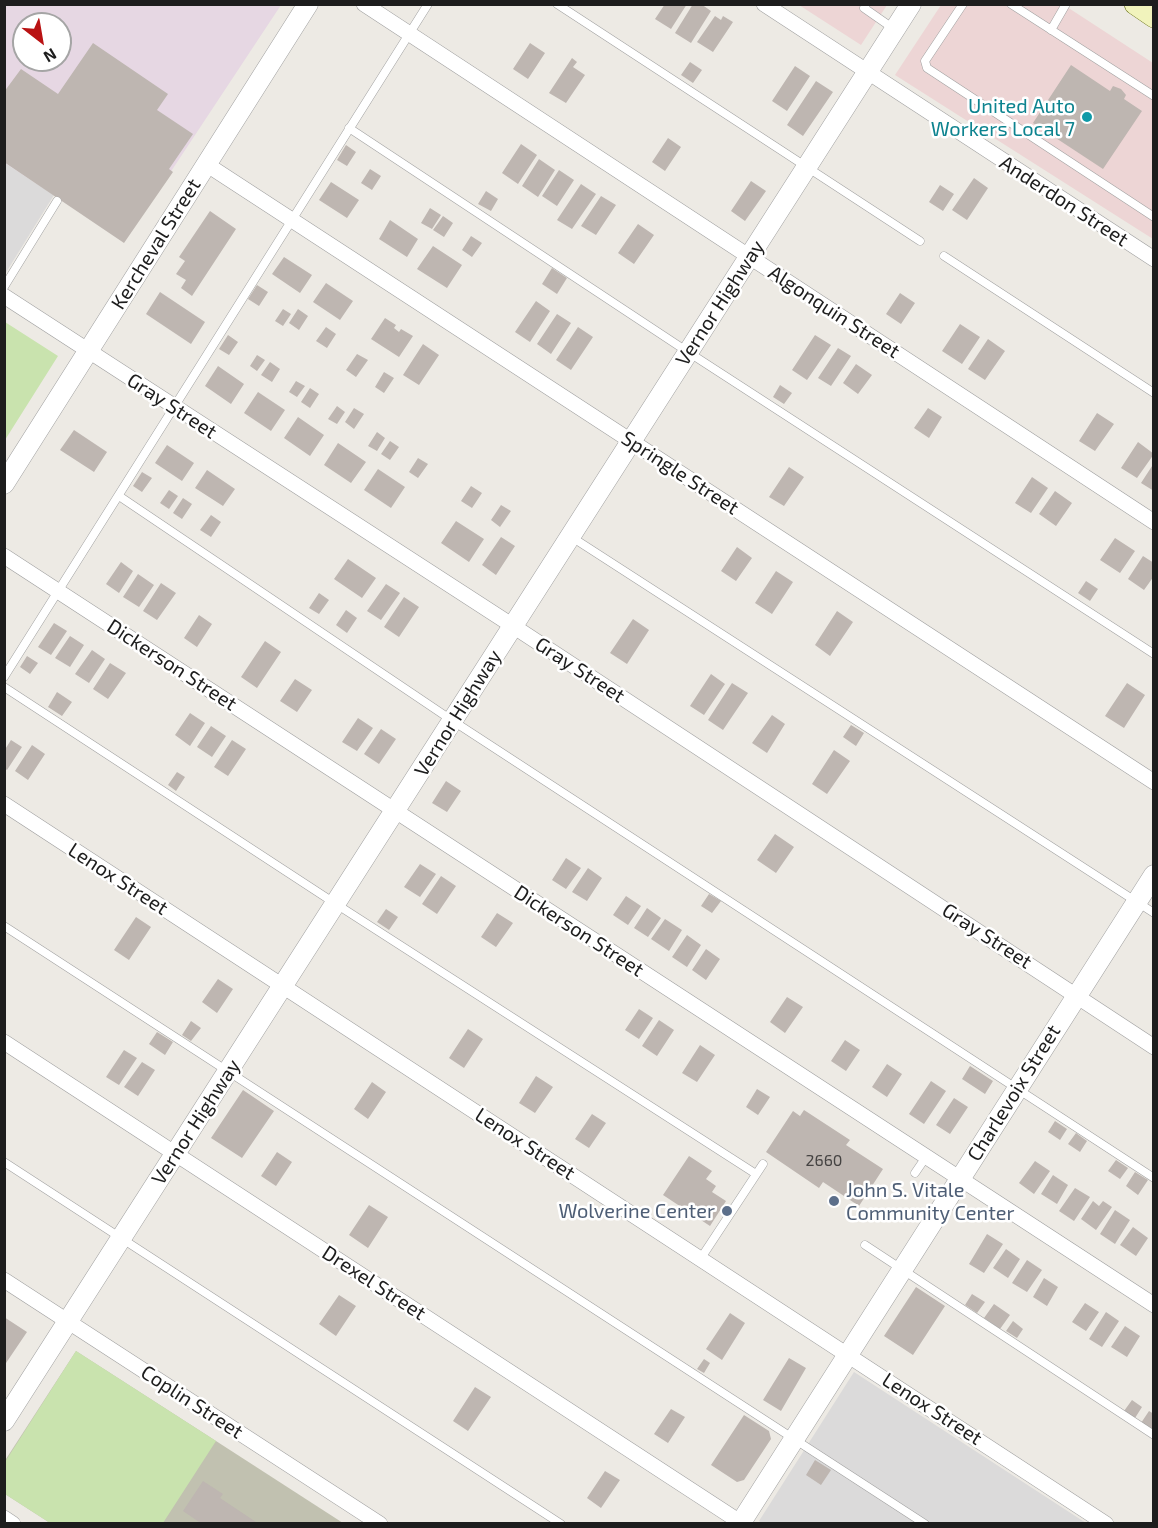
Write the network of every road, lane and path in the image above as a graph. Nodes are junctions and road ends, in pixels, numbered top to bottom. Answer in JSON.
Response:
{"nodes":[{"id":1,"x":308,"y":4,"type":"edge"},
{"id":2,"x":364,"y":4,"type":"edge"},
{"id":3,"x":428,"y":4,"type":"edge"},
{"id":4,"x":556,"y":4,"type":"edge"},
{"id":5,"x":764,"y":4,"type":"edge"},
{"id":6,"x":911,"y":4,"type":"edge"},
{"id":7,"x":963,"y":4,"type":"edge"},
{"id":8,"x":1011,"y":4,"type":"edge"},
{"id":9,"x":1066,"y":4,"type":"edge"},
{"id":10,"x":1135,"y":4,"type":"edge"},
{"id":11,"x":863,"y":6,"type":"edge"},
{"id":12,"x":1154,"y":17,"type":"edge"},
{"id":13,"x":895,"y":30,"type":"junction"},
{"id":14,"x":1051,"y":30,"type":"junction"},
{"id":15,"x":409,"y":34,"type":"junction"},
{"id":16,"x":867,"y":72,"type":"junction"},
{"id":17,"x":1154,"y":96,"type":"edge"},
{"id":18,"x":349,"y":128,"type":"junction"},
{"id":19,"x":206,"y":164,"type":"junction"},
{"id":20,"x":807,"y":167,"type":"junction"},
{"id":21,"x":57,"y":201,"type":"dead end"},
{"id":22,"x":1154,"y":217,"type":"edge"},
{"id":23,"x":292,"y":219,"type":"junction"},
{"id":24,"x":920,"y":240,"type":"dead end"},
{"id":25,"x":750,"y":256,"type":"junction"},
{"id":26,"x":944,"y":256,"type":"dead end"},
{"id":27,"x":1154,"y":259,"type":"edge"},
{"id":28,"x":4,"y":287,"type":"edge"},
{"id":29,"x":4,"y":296,"type":"edge"},
{"id":30,"x":88,"y":351,"type":"junction"},
{"id":31,"x":688,"y":352,"type":"junction"},
{"id":32,"x":1154,"y":393,"type":"edge"},
{"id":33,"x":174,"y":407,"type":"junction"},
{"id":34,"x":631,"y":441,"type":"junction"},
{"id":35,"x":4,"y":484,"type":"edge"},
{"id":36,"x":119,"y":496,"type":"junction"},
{"id":37,"x":1154,"y":522,"type":"edge"},
{"id":38,"x":570,"y":536,"type":"junction"},
{"id":39,"x":4,"y":556,"type":"edge"},
{"id":40,"x":58,"y":591,"type":"junction"},
{"id":41,"x":513,"y":626,"type":"junction"},
{"id":42,"x":1154,"y":654,"type":"edge"},
{"id":43,"x":4,"y":677,"type":"edge"},
{"id":44,"x":4,"y":687,"type":"edge"},
{"id":45,"x":453,"y":721,"type":"junction"},
{"id":46,"x":1154,"y":782,"type":"edge"},
{"id":47,"x":4,"y":804,"type":"edge"},
{"id":48,"x":395,"y":812,"type":"junction"},
{"id":49,"x":1154,"y":875,"type":"edge"},
{"id":50,"x":1137,"y":902,"type":"junction"},
{"id":51,"x":336,"y":904,"type":"junction"},
{"id":52,"x":1154,"y":913,"type":"edge"},
{"id":53,"x":4,"y":926,"type":"edge"},
{"id":54,"x":283,"y":986,"type":"junction"},
{"id":55,"x":1076,"y":995,"type":"junction"},
{"id":56,"x":4,"y":1042,"type":"edge"},
{"id":57,"x":1154,"y":1047,"type":"edge"},
{"id":58,"x":228,"y":1071,"type":"junction"},
{"id":59,"x":1017,"y":1089,"type":"junction"},
{"id":60,"x":176,"y":1154,"type":"junction"},
{"id":61,"x":926,"y":1157,"type":"junction"},
{"id":62,"x":4,"y":1162,"type":"edge"},
{"id":63,"x":763,"y":1164,"type":"dead end"},
{"id":64,"x":915,"y":1173,"type":"dead end"},
{"id":65,"x":756,"y":1174,"type":"junction"},
{"id":66,"x":1154,"y":1178,"type":"edge"},
{"id":67,"x":960,"y":1179,"type":"junction"},
{"id":68,"x":121,"y":1239,"type":"junction"},
{"id":69,"x":865,"y":1245,"type":"dead end"},
{"id":70,"x":701,"y":1258,"type":"junction"},
{"id":71,"x":902,"y":1270,"type":"junction"},
{"id":72,"x":4,"y":1280,"type":"edge"},
{"id":73,"x":1154,"y":1305,"type":"edge"},
{"id":74,"x":69,"y":1321,"type":"junction"},
{"id":75,"x":848,"y":1354,"type":"junction"},
{"id":76,"x":7,"y":1411,"type":"edge"},
{"id":77,"x":1154,"y":1436,"type":"edge"},
{"id":78,"x":795,"y":1438,"type":"junction"},
{"id":79,"x":4,"y":1518,"type":"edge"},
{"id":80,"x":742,"y":1523,"type":"edge"},
{"id":81,"x":13,"y":1524,"type":"edge"},
{"id":82,"x":380,"y":1524,"type":"edge"},
{"id":83,"x":561,"y":1524,"type":"edge"},
{"id":84,"x":925,"y":1524,"type":"edge"},
{"id":85,"x":1106,"y":1524,"type":"edge"}],
"edges":[{"from":1,"to":19,"type":"street","name":"Kercheval Street"},
{"from":2,"to":15,"type":"street","name":"Algonquin Street"},
{"from":3,"to":15,"type":"lane"},
{"from":4,"to":20,"type":"lane"},
{"from":5,"to":16,"type":"street","name":"Anderdon Street"},
{"from":6,"to":13,"type":"street","name":"Vernor Highway"},
{"from":7,"to":22,"type":"lane"},
{"from":8,"to":14,"type":"lane"},
{"from":9,"to":14,"type":"lane"},
{"from":10,"to":12,"type":"main road"},
{"from":11,"to":13,"type":"lane"},
{"from":13,"to":16,"type":"street","name":"Vernor Highway"},
{"from":14,"to":17,"type":"lane"},
{"from":15,"to":18,"type":"lane"},
{"from":15,"to":25,"type":"street","name":"Algonquin Street"},
{"from":16,"to":20,"type":"street","name":"Vernor Highway"},
{"from":16,"to":27,"type":"street","name":"Anderdon Street"},
{"from":18,"to":23,"type":"lane"},
{"from":18,"to":31,"type":"lane"},
{"from":19,"to":23,"type":"street","name":"Springle Street"},
{"from":19,"to":30,"type":"street","name":"Kercheval Street"},
{"from":20,"to":24,"type":"lane"},
{"from":20,"to":25,"type":"street","name":"Vernor Highway"},
{"from":21,"to":28,"type":"lane"},
{"from":23,"to":33,"type":"lane"},
{"from":23,"to":34,"type":"street","name":"Springle Street"},
{"from":25,"to":31,"type":"street","name":"Vernor Highway"},
{"from":25,"to":37,"type":"street","name":"Algonquin Street"},
{"from":26,"to":32,"type":"lane"},
{"from":29,"to":30,"type":"street","name":"Gray Street"},
{"from":30,"to":33,"type":"street","name":"Gray Street"},
{"from":30,"to":35,"type":"street","name":"Kercheval Street"},
{"from":31,"to":34,"type":"street","name":"Vernor Highway"},
{"from":31,"to":42,"type":"lane"},
{"from":33,"to":36,"type":"lane"},
{"from":33,"to":41,"type":"street","name":"Gray Street"},
{"from":34,"to":38,"type":"street","name":"Vernor Highway"},
{"from":34,"to":46,"type":"street","name":"Springle Street"},
{"from":36,"to":40,"type":"lane"},
{"from":36,"to":45,"type":"lane"},
{"from":38,"to":41,"type":"street","name":"Vernor Highway"},
{"from":38,"to":50,"type":"lane"},
{"from":39,"to":40,"type":"street","name":"Dickerson Street"},
{"from":40,"to":43,"type":"lane"},
{"from":40,"to":48,"type":"street","name":"Dickerson Street"},
{"from":41,"to":45,"type":"street","name":"Vernor Highway"},
{"from":41,"to":55,"type":"street","name":"Gray Street"},
{"from":44,"to":51,"type":"lane"},
{"from":45,"to":48,"type":"street","name":"Vernor Highway"},
{"from":45,"to":59,"type":"lane"},
{"from":47,"to":54,"type":"street","name":"Lenox Street"},
{"from":48,"to":51,"type":"street","name":"Vernor Highway"},
{"from":48,"to":61,"type":"street","name":"Dickerson Street"},
{"from":49,"to":50,"type":"street","name":"Charlevoix Street"},
{"from":50,"to":52,"type":"lane"},
{"from":50,"to":55,"type":"street","name":"Charlevoix Street"},
{"from":51,"to":54,"type":"street","name":"Vernor Highway"},
{"from":51,"to":65,"type":"lane"},
{"from":53,"to":58,"type":"lane"},
{"from":54,"to":58,"type":"street","name":"Vernor Highway"},
{"from":54,"to":70,"type":"street","name":"Lenox Street"},
{"from":55,"to":57,"type":"street","name":"Gray Street"},
{"from":55,"to":59,"type":"street","name":"Charlevoix Street"},
{"from":56,"to":60,"type":"street","name":"Drexel Street"},
{"from":58,"to":60,"type":"street","name":"Vernor Highway"},
{"from":58,"to":78,"type":"lane"},
{"from":59,"to":66,"type":"lane"},
{"from":59,"to":67,"type":"street","name":"Charlevoix Street"},
{"from":60,"to":68,"type":"street","name":"Vernor Highway"},
{"from":60,"to":80,"type":"street","name":"Drexel Street"},
{"from":61,"to":64,"type":"lane"},
{"from":61,"to":67,"type":"street","name":"Dickerson Street"},
{"from":62,"to":68,"type":"lane"},
{"from":63,"to":65,"type":"lane"},
{"from":65,"to":70,"type":"lane"},
{"from":67,"to":71,"type":"street","name":"Charlevoix Street"},
{"from":67,"to":73,"type":"street","name":"Dickerson Street"},
{"from":68,"to":74,"type":"street","name":"Vernor Highway"},
{"from":68,"to":83,"type":"lane"},
{"from":69,"to":71,"type":"lane"},
{"from":70,"to":75,"type":"street","name":"Lenox Street"},
{"from":71,"to":75,"type":"street","name":"Charlevoix Street"},
{"from":71,"to":77,"type":"lane"},
{"from":72,"to":74,"type":"street","name":"Coplin Street"},
{"from":74,"to":76,"type":"street","name":"Vernor Highway"},
{"from":74,"to":82,"type":"street","name":"Coplin Street"},
{"from":75,"to":78,"type":"street","name":"Charlevoix Street"},
{"from":75,"to":85,"type":"street","name":"Lenox Street"},
{"from":78,"to":80,"type":"street","name":"Charlevoix Street"},
{"from":78,"to":84,"type":"lane"},
{"from":79,"to":81,"type":"street"}]}
